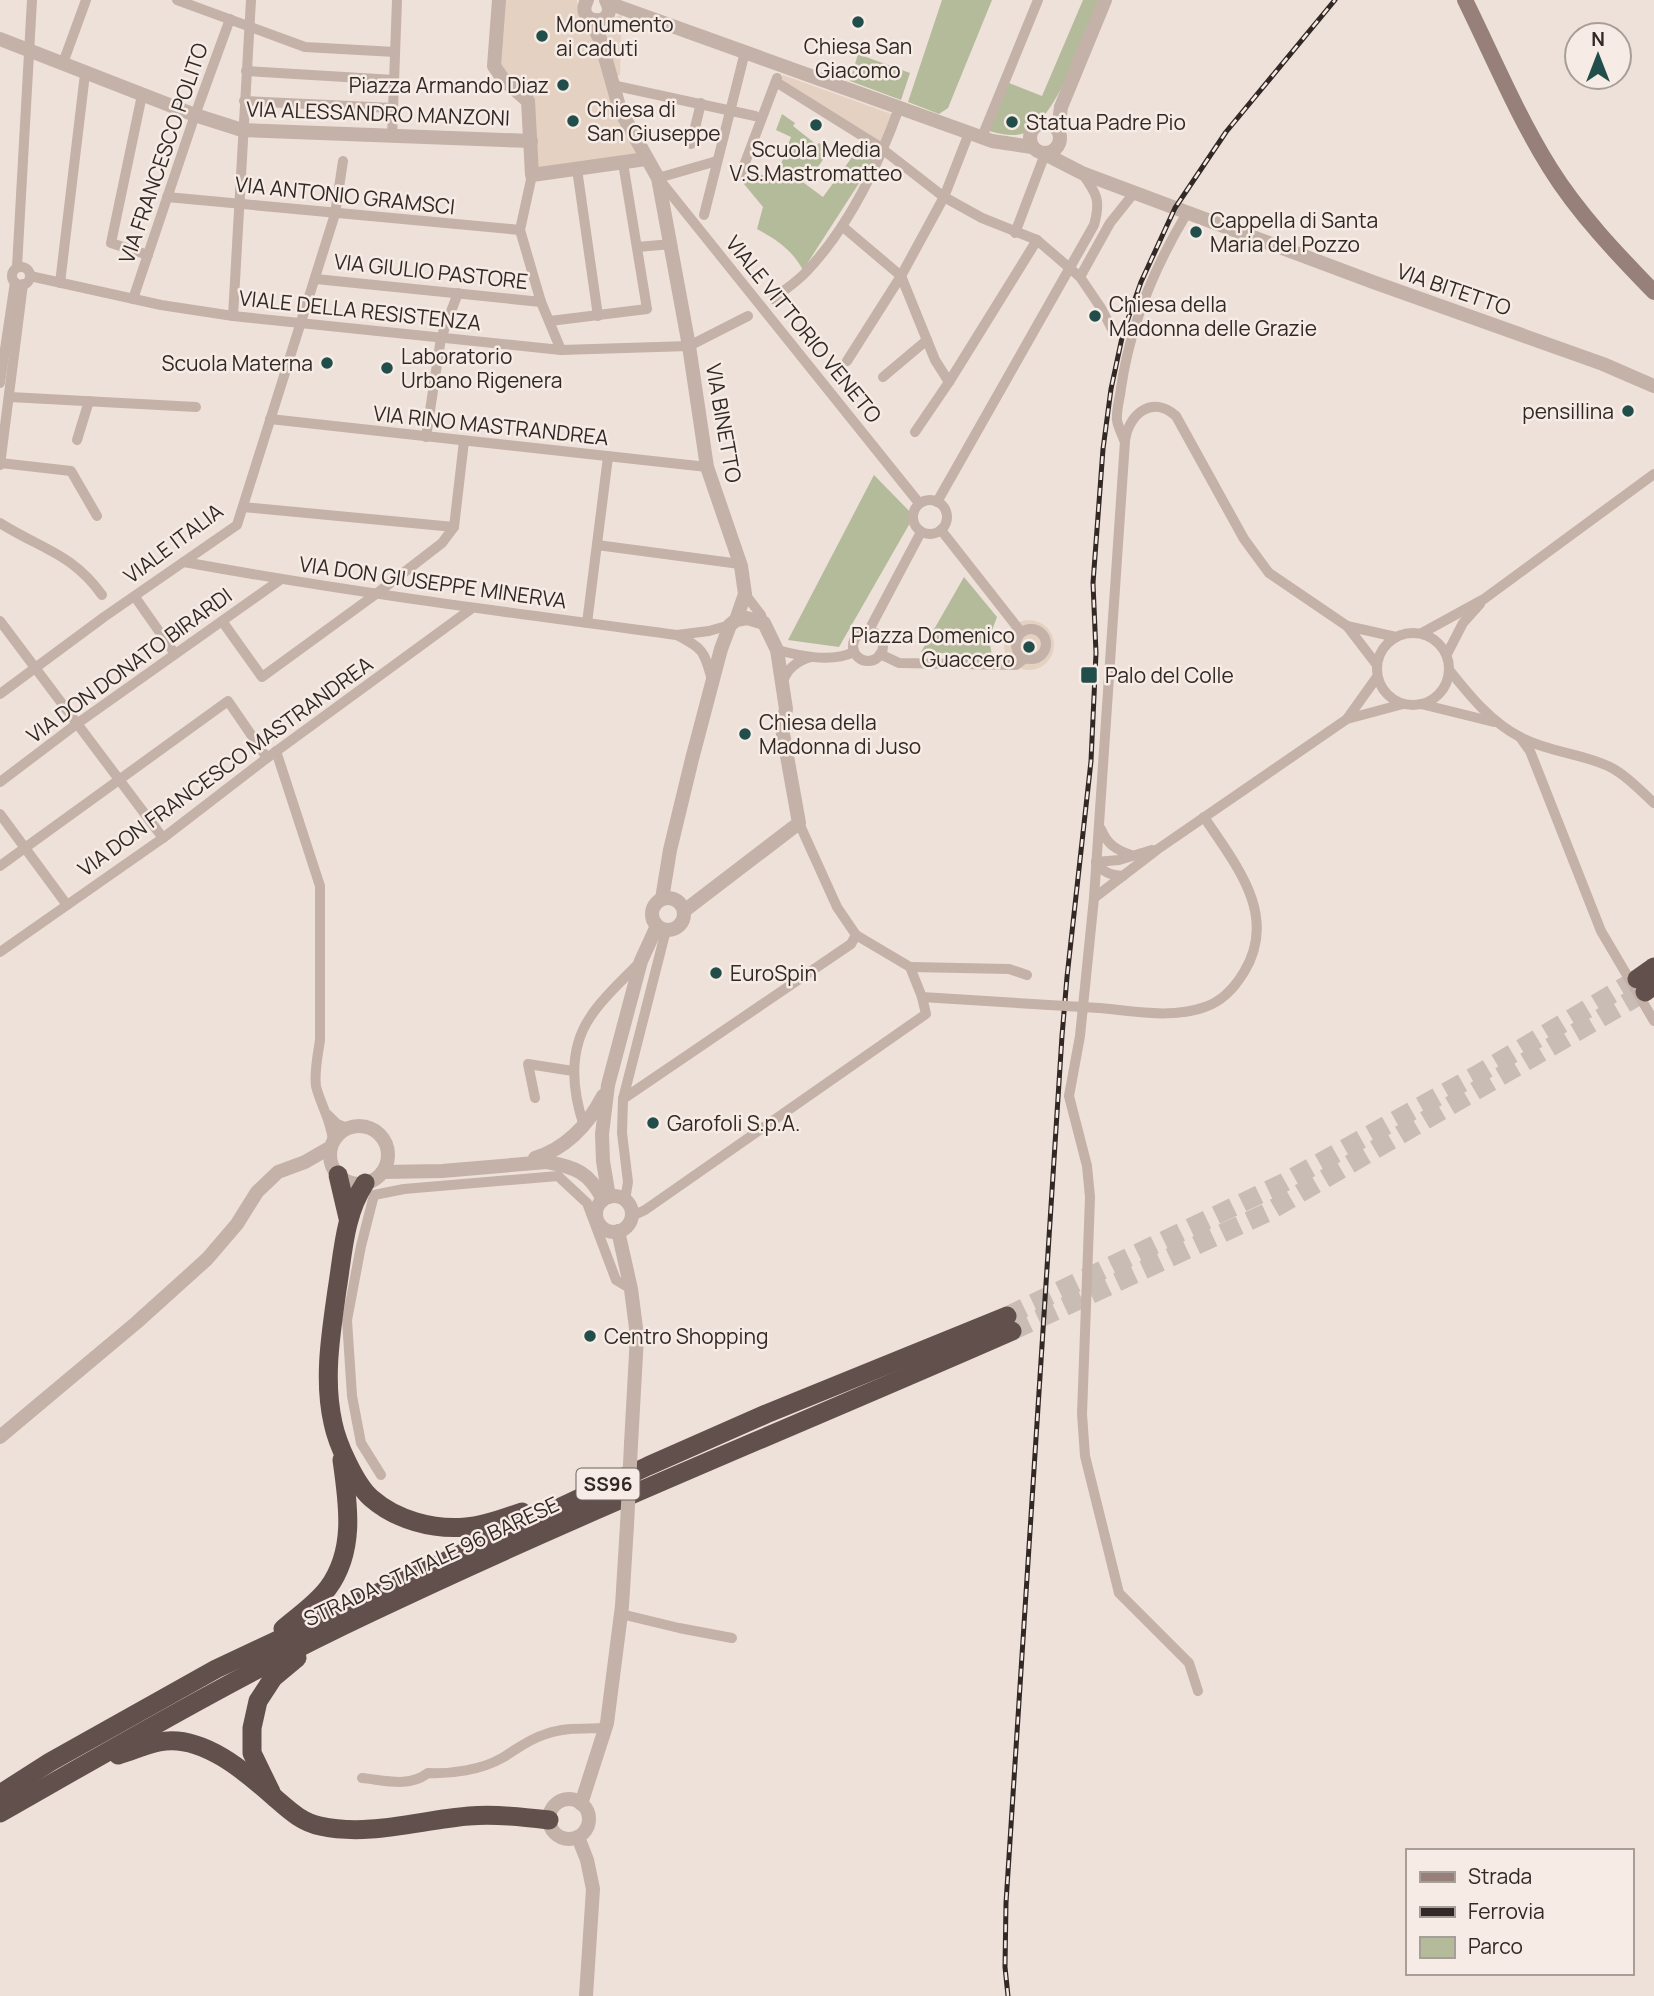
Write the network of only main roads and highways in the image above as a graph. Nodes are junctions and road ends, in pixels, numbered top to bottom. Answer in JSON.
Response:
{"nodes":[{"id":1,"x":1465,"y":0,"type":"edge"},
{"id":2,"x":1654,"y":292,"type":"edge"},
{"id":3,"x":1654,"y":967,"type":"edge"},
{"id":4,"x":1645,"y":985,"type":"tunnel mouth"},
{"id":5,"x":335,"y":1171,"type":"road end"},
{"id":6,"x":365,"y":1183,"type":"road end"},
{"id":7,"x":348,"y":1219,"type":"junction"},
{"id":8,"x":340,"y":1445,"type":"junction"},
{"id":9,"x":648,"y":1466,"type":"junction"},
{"id":10,"x":370,"y":1613,"type":"junction"},
{"id":11,"x":216,"y":1669,"type":"junction"},
{"id":12,"x":85,"y":1765,"type":"junction"},
{"id":13,"x":0,"y":1794,"type":"edge"},
{"id":14,"x":273,"y":1796,"type":"junction"},
{"id":15,"x":0,"y":1813,"type":"edge"},
{"id":16,"x":549,"y":1820,"type":"road end"}],
"edges":[{"from":1,"to":2,"type":"main road"},
{"from":3,"to":4,"type":"highway"},
{"from":5,"to":7,"type":"highway"},
{"from":6,"to":7,"type":"highway"},
{"from":7,"to":8,"type":"highway"},
{"from":8,"to":9,"type":"highway"},
{"from":8,"to":11,"type":"highway"},
{"from":9,"to":10,"type":"highway","name":"STRADA STATALE 96 BARESE","number":"SS96"},
{"from":9,"to":11,"type":"highway","name":"STRADA STATALE 96 BARESE","number":"SS96"},
{"from":10,"to":12,"type":"highway","name":"STRADA STATALE 96 BARESE","number":"SS96"},
{"from":10,"to":14,"type":"highway"},
{"from":11,"to":13,"type":"highway","name":"STRADA STATALE 96 BARESE","number":"SS96"},
{"from":12,"to":14,"type":"highway"},
{"from":12,"to":15,"type":"highway","name":"STRADA STATALE 96 BARESE","number":"SS96"},
{"from":14,"to":16,"type":"highway"}]}
